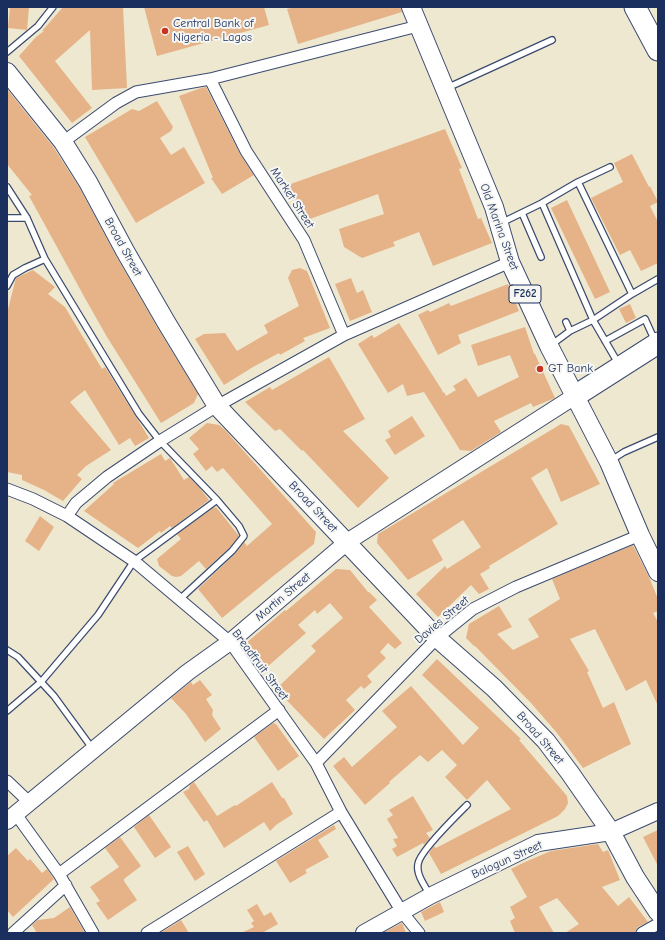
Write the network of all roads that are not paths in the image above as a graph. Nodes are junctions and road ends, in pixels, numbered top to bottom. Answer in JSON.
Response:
{"nodes":[{"id":1,"x":53,"y":7,"type":"edge"},
{"id":2,"x":411,"y":7,"type":"edge"},
{"id":3,"x":635,"y":7,"type":"edge"},
{"id":4,"x":418,"y":26,"type":"junction"},
{"id":5,"x":552,"y":40,"type":"dead end"},
{"id":6,"x":658,"y":50,"type":"edge"},
{"id":7,"x":7,"y":52,"type":"edge"},
{"id":8,"x":7,"y":72,"type":"edge"},
{"id":9,"x":210,"y":78,"type":"junction"},
{"id":10,"x":445,"y":89,"type":"junction"},
{"id":11,"x":63,"y":142,"type":"junction"},
{"id":12,"x":610,"y":167,"type":"dead end"},
{"id":13,"x":578,"y":182,"type":"junction"},
{"id":14,"x":7,"y":187,"type":"edge"},
{"id":15,"x":542,"y":203,"type":"junction"},
{"id":16,"x":522,"y":213,"type":"junction"},
{"id":17,"x":7,"y":218,"type":"edge"},
{"id":18,"x":27,"y":218,"type":"junction"},
{"id":19,"x":499,"y":224,"type":"junction"},
{"id":20,"x":541,"y":257,"type":"dead end"},
{"id":21,"x":45,"y":259,"type":"junction"},
{"id":22,"x":510,"y":262,"type":"junction"},
{"id":23,"x":658,"y":279,"type":"edge"},
{"id":24,"x":7,"y":286,"type":"edge"},
{"id":25,"x":632,"y":294,"type":"junction"},
{"id":26,"x":593,"y":320,"type":"junction"},
{"id":27,"x":566,"y":322,"type":"dead end"},
{"id":28,"x":570,"y":331,"type":"junction"},
{"id":29,"x":344,"y":335,"type":"junction"},
{"id":30,"x":605,"y":341,"type":"junction"},
{"id":31,"x":657,"y":343,"type":"edge"},
{"id":32,"x":549,"y":346,"type":"junction"},
{"id":33,"x":620,"y":367,"type":"junction"},
{"id":34,"x":574,"y":396,"type":"junction"},
{"id":35,"x":217,"y":406,"type":"junction"},
{"id":36,"x":658,"y":436,"type":"edge"},
{"id":37,"x":160,"y":441,"type":"junction"},
{"id":38,"x":610,"y":462,"type":"junction"},
{"id":39,"x":7,"y":490,"type":"edge"},
{"id":40,"x":217,"y":500,"type":"junction"},
{"id":41,"x":67,"y":516,"type":"junction"},
{"id":42,"x":640,"y":536,"type":"junction"},
{"id":43,"x":347,"y":542,"type":"junction"},
{"id":44,"x":134,"y":561,"type":"junction"},
{"id":45,"x":658,"y":572,"type":"edge"},
{"id":46,"x":180,"y":599,"type":"junction"},
{"id":47,"x":437,"y":638,"type":"junction"},
{"id":48,"x":230,"y":642,"type":"junction"},
{"id":49,"x":7,"y":650,"type":"edge"},
{"id":50,"x":41,"y":682,"type":"junction"},
{"id":51,"x":278,"y":710,"type":"junction"},
{"id":52,"x":7,"y":711,"type":"edge"},
{"id":53,"x":93,"y":750,"type":"junction"},
{"id":54,"x":316,"y":763,"type":"junction"},
{"id":55,"x":7,"y":780,"type":"edge"},
{"id":56,"x":28,"y":802,"type":"junction"},
{"id":57,"x":467,"y":805,"type":"dead end"},
{"id":58,"x":658,"y":811,"type":"edge"},
{"id":59,"x":341,"y":812,"type":"junction"},
{"id":60,"x":11,"y":817,"type":"edge"},
{"id":61,"x":611,"y":832,"type":"junction"},
{"id":62,"x":59,"y":874,"type":"junction"},
{"id":63,"x":66,"y":885,"type":"junction"},
{"id":64,"x":430,"y":896,"type":"junction"},
{"id":65,"x":402,"y":912,"type":"junction"},
{"id":66,"x":658,"y":912,"type":"edge"},
{"id":67,"x":658,"y":924,"type":"edge"},
{"id":68,"x":13,"y":933,"type":"edge"},
{"id":69,"x":93,"y":933,"type":"edge"},
{"id":70,"x":146,"y":933,"type":"edge"},
{"id":71,"x":364,"y":933,"type":"edge"},
{"id":72,"x":418,"y":933,"type":"edge"},
{"id":73,"x":642,"y":933,"type":"edge"}],
"edges":[{"from":1,"to":7,"type":"lane"},
{"from":2,"to":4,"type":"main road","name":"Old Marina Street","number":"F262"},
{"from":3,"to":6,"type":"highway"},
{"from":4,"to":9,"type":"street"},
{"from":4,"to":10,"type":"main road","name":"Old Marina Street","number":"F262"},
{"from":5,"to":10,"type":"lane"},
{"from":8,"to":11,"type":"main road","name":"Broad Street"},
{"from":9,"to":11,"type":"street"},
{"from":9,"to":29,"type":"street","name":"Market Street"},
{"from":10,"to":19,"type":"main road","name":"Old Marina Street","number":"F262"},
{"from":11,"to":35,"type":"main road","name":"Broad Street"},
{"from":12,"to":13,"type":"lane"},
{"from":13,"to":15,"type":"lane"},
{"from":13,"to":25,"type":"lane"},
{"from":14,"to":18,"type":"lane"},
{"from":15,"to":16,"type":"lane"},
{"from":15,"to":26,"type":"lane"},
{"from":16,"to":19,"type":"lane"},
{"from":16,"to":20,"type":"lane"},
{"from":17,"to":18,"type":"lane"},
{"from":18,"to":21,"type":"lane"},
{"from":19,"to":22,"type":"main road","name":"Old Marina Street","number":"F262"},
{"from":21,"to":24,"type":"lane"},
{"from":21,"to":37,"type":"lane"},
{"from":22,"to":29,"type":"street"},
{"from":22,"to":32,"type":"main road","name":"Old Marina Street","number":"F262"},
{"from":23,"to":25,"type":"lane"},
{"from":25,"to":26,"type":"lane"},
{"from":26,"to":28,"type":"lane"},
{"from":26,"to":30,"type":"lane"},
{"from":27,"to":28,"type":"lane"},
{"from":28,"to":32,"type":"lane"},
{"from":29,"to":35,"type":"street"},
{"from":30,"to":31,"type":"lane"},
{"from":30,"to":33,"type":"lane"},
{"from":31,"to":33,"type":"highway"},
{"from":32,"to":34,"type":"main road","name":"Old Marina Street","number":"F262"},
{"from":33,"to":34,"type":"highway"},
{"from":34,"to":38,"type":"main road","name":"Old Marina Street","number":"F262"},
{"from":34,"to":43,"type":"street","name":"Martin Street"},
{"from":35,"to":37,"type":"street"},
{"from":35,"to":43,"type":"main road","name":"Broad Street"},
{"from":36,"to":38,"type":"lane"},
{"from":37,"to":40,"type":"lane"},
{"from":37,"to":41,"type":"street"},
{"from":38,"to":42,"type":"main road","name":"Old Marina Street","number":"F262"},
{"from":39,"to":41,"type":"street","name":"Breadfruit Street"},
{"from":40,"to":44,"type":"lane"},
{"from":40,"to":46,"type":"lane"},
{"from":41,"to":44,"type":"street","name":"Breadfruit Street"},
{"from":42,"to":45,"type":"main road","name":"Old Marina Street","number":"F262"},
{"from":42,"to":47,"type":"street","name":"Davies Street"},
{"from":43,"to":47,"type":"main road","name":"Broad Street"},
{"from":43,"to":48,"type":"street","name":"Martin Street"},
{"from":44,"to":46,"type":"street","name":"Breadfruit Street"},
{"from":44,"to":50,"type":"lane"},
{"from":46,"to":48,"type":"street","name":"Breadfruit Street"},
{"from":47,"to":54,"type":"street","name":"Davies Street"},
{"from":47,"to":61,"type":"main road","name":"Broad Street"},
{"from":48,"to":51,"type":"street","name":"Breadfruit Street"},
{"from":48,"to":53,"type":"street","name":"Martin Street"},
{"from":49,"to":50,"type":"lane"},
{"from":50,"to":52,"type":"lane"},
{"from":50,"to":53,"type":"lane"},
{"from":51,"to":54,"type":"street","name":"Breadfruit Street"},
{"from":51,"to":62,"type":"street"},
{"from":53,"to":56,"type":"street","name":"Martin Street"},
{"from":54,"to":59,"type":"street","name":"Breadfruit Street"},
{"from":55,"to":56,"type":"street"},
{"from":56,"to":60,"type":"street","name":"Martin Street"},
{"from":57,"to":64,"type":"lane"},
{"from":58,"to":61,"type":"street","name":"Balogun Street"},
{"from":59,"to":65,"type":"street","name":"Breadfruit Street"},
{"from":59,"to":70,"type":"street"},
{"from":60,"to":62,"type":"street"},
{"from":61,"to":64,"type":"street","name":"Balogun Street"},
{"from":61,"to":66,"type":"main road","name":"Broad Street"},
{"from":62,"to":63,"type":"street"},
{"from":63,"to":68,"type":"street"},
{"from":63,"to":69,"type":"street"},
{"from":64,"to":65,"type":"street","name":"Balogun Street"},
{"from":65,"to":71,"type":"street","name":"Balogun Street"},
{"from":65,"to":72,"type":"street","name":"Breadfruit Street"},
{"from":67,"to":73,"type":"street"}]}
